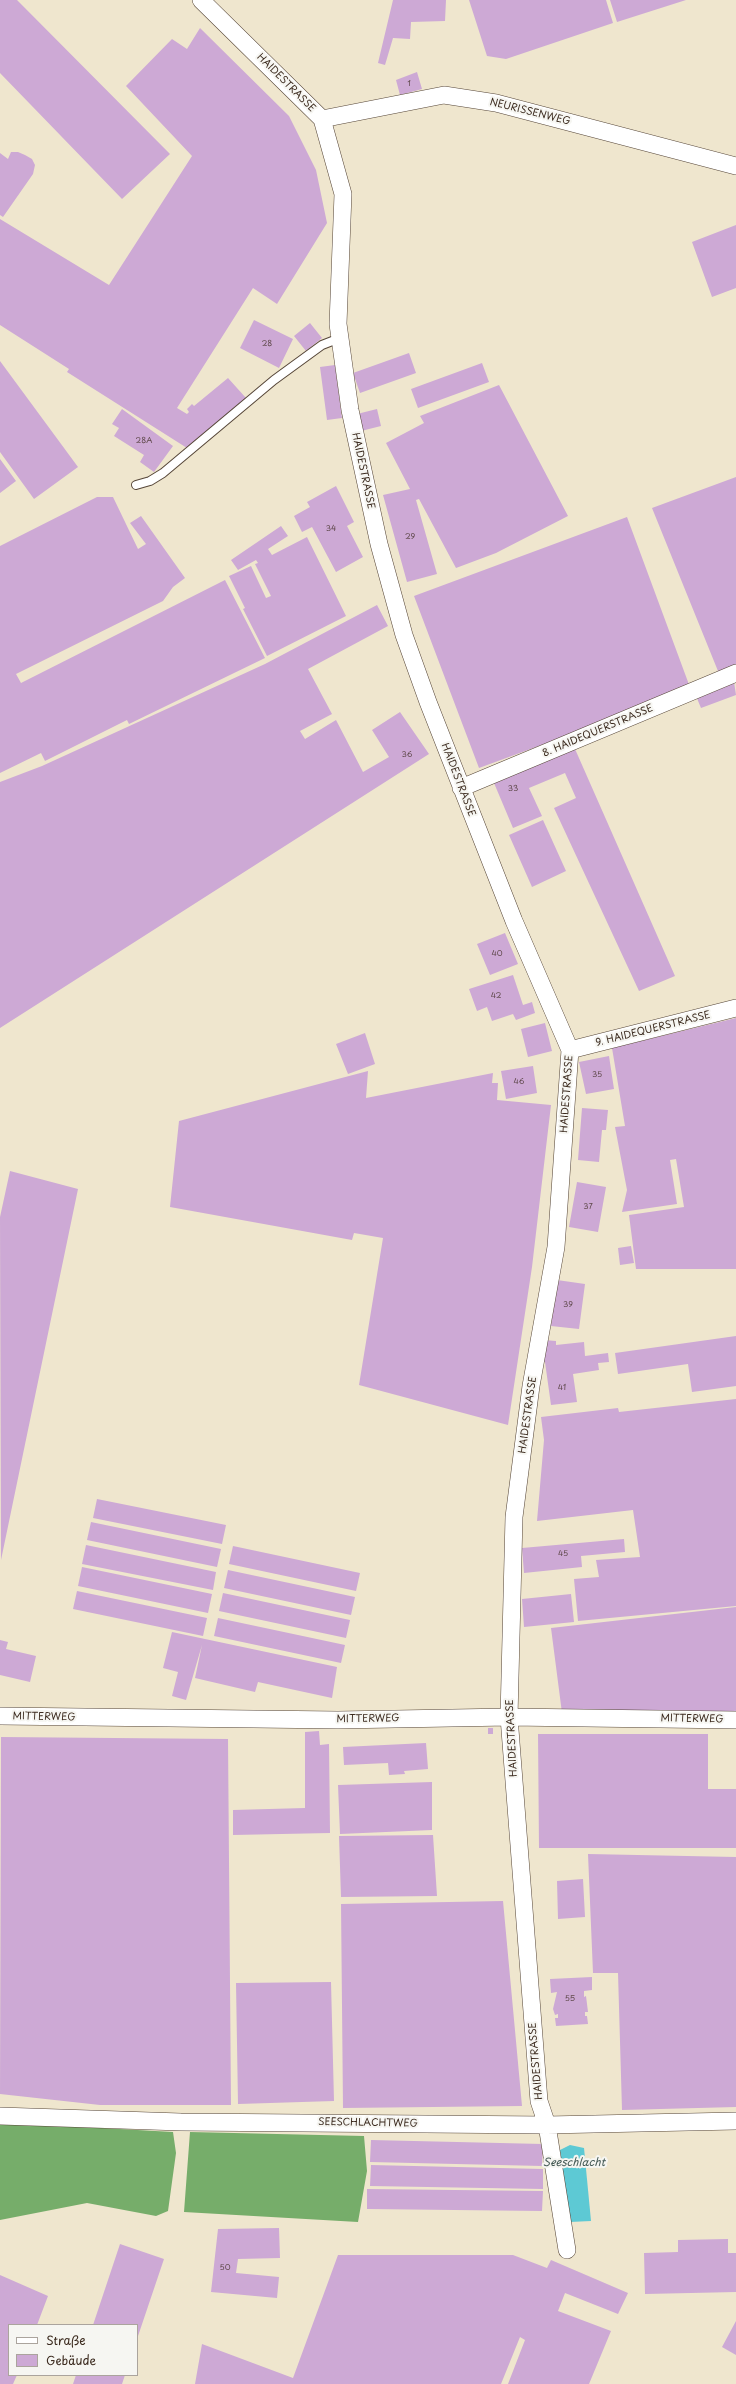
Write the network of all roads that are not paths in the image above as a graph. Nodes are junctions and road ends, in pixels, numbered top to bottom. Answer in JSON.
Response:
{"nodes":[{"id":1,"x":201,"y":0,"type":"edge"},
{"id":2,"x":322,"y":119,"type":"junction"},
{"id":3,"x":736,"y":166,"type":"edge"},
{"id":4,"x":340,"y":338,"type":"junction"},
{"id":5,"x":136,"y":485,"type":"dead end"},
{"id":6,"x":736,"y":673,"type":"edge"},
{"id":7,"x":461,"y":788,"type":"junction"},
{"id":8,"x":736,"y":1008,"type":"edge"},
{"id":9,"x":570,"y":1050,"type":"junction"},
{"id":10,"x":0,"y":1716,"type":"edge"},
{"id":11,"x":509,"y":1717,"type":"junction"},
{"id":12,"x":736,"y":1720,"type":"edge"},
{"id":13,"x":0,"y":2116,"type":"edge"},
{"id":14,"x":736,"y":2121,"type":"edge"},
{"id":15,"x":547,"y":2125,"type":"junction"},
{"id":16,"x":567,"y":2250,"type":"dead end"}],
"edges":[{"from":1,"to":2,"type":"street","name":"HAIDESTRASSE"},
{"from":2,"to":3,"type":"street","name":"NEURISSENWEG"},
{"from":2,"to":4,"type":"street","name":"HAIDESTRASSE"},
{"from":4,"to":5,"type":"lane"},
{"from":4,"to":7,"type":"street","name":"HAIDESTRASSE"},
{"from":6,"to":7,"type":"street","name":"8. HAIDEQUERSTRASSE"},
{"from":7,"to":9,"type":"street","name":"HAIDESTRASSE"},
{"from":8,"to":9,"type":"street","name":"9. HAIDEQUERSTRASSE"},
{"from":9,"to":11,"type":"street","name":"HAIDESTRASSE"},
{"from":10,"to":11,"type":"street","name":"MITTERWEG"},
{"from":11,"to":12,"type":"street","name":"MITTERWEG"},
{"from":11,"to":15,"type":"street","name":"HAIDESTRASSE"},
{"from":13,"to":15,"type":"street","name":"SEESCHLACHTWEG"},
{"from":14,"to":15,"type":"street","name":"SEESCHLACHTWEG"},
{"from":15,"to":16,"type":"street","name":"HAIDESTRASSE"}]}
